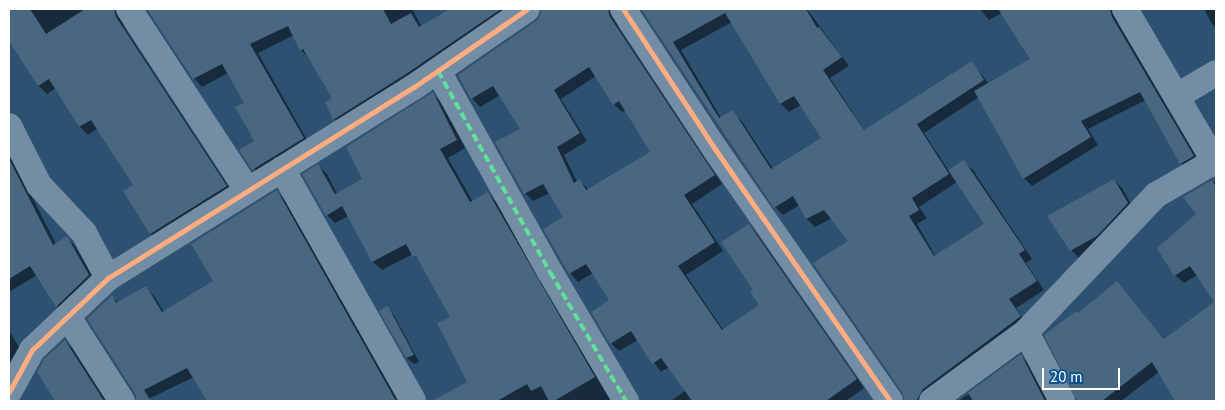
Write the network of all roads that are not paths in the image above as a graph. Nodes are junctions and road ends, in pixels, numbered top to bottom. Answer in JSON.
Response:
{"nodes":[{"id":1,"x":130,"y":9,"type":"edge"},
{"id":2,"x":527,"y":9,"type":"edge"},
{"id":3,"x":624,"y":9,"type":"edge"},
{"id":4,"x":1125,"y":9,"type":"edge"},
{"id":5,"x":438,"y":71,"type":"junction"},
{"id":6,"x":1216,"y":73,"type":"edge"},
{"id":7,"x":1176,"y":96,"type":"junction"},
{"id":8,"x":9,"y":126,"type":"edge"},
{"id":9,"x":1215,"y":162,"type":"edge"},
{"id":10,"x":282,"y":169,"type":"junction"},
{"id":11,"x":248,"y":191,"type":"junction"},
{"id":12,"x":108,"y":278,"type":"junction"},
{"id":13,"x":68,"y":317,"type":"junction"},
{"id":14,"x":1026,"y":332,"type":"junction"},
{"id":15,"x":9,"y":392,"type":"edge"},
{"id":16,"x":122,"y":401,"type":"edge"},
{"id":17,"x":413,"y":401,"type":"edge"},
{"id":18,"x":626,"y":401,"type":"edge"},
{"id":19,"x":890,"y":401,"type":"edge"},
{"id":20,"x":932,"y":401,"type":"edge"},
{"id":21,"x":1062,"y":401,"type":"edge"}],
"edges":[{"from":1,"to":11,"type":"street"},
{"from":2,"to":5,"type":"street"},
{"from":3,"to":19,"type":"street"},
{"from":4,"to":7,"type":"street"},
{"from":5,"to":10,"type":"street"},
{"from":5,"to":18,"type":"street"},
{"from":6,"to":7,"type":"street"},
{"from":7,"to":9,"type":"street"},
{"from":8,"to":12,"type":"street"},
{"from":9,"to":14,"type":"street"},
{"from":10,"to":11,"type":"street"},
{"from":10,"to":17,"type":"street"},
{"from":11,"to":12,"type":"street"},
{"from":12,"to":13,"type":"street"},
{"from":13,"to":15,"type":"street"},
{"from":13,"to":16,"type":"street"},
{"from":14,"to":20,"type":"street"},
{"from":14,"to":21,"type":"street"}]}
